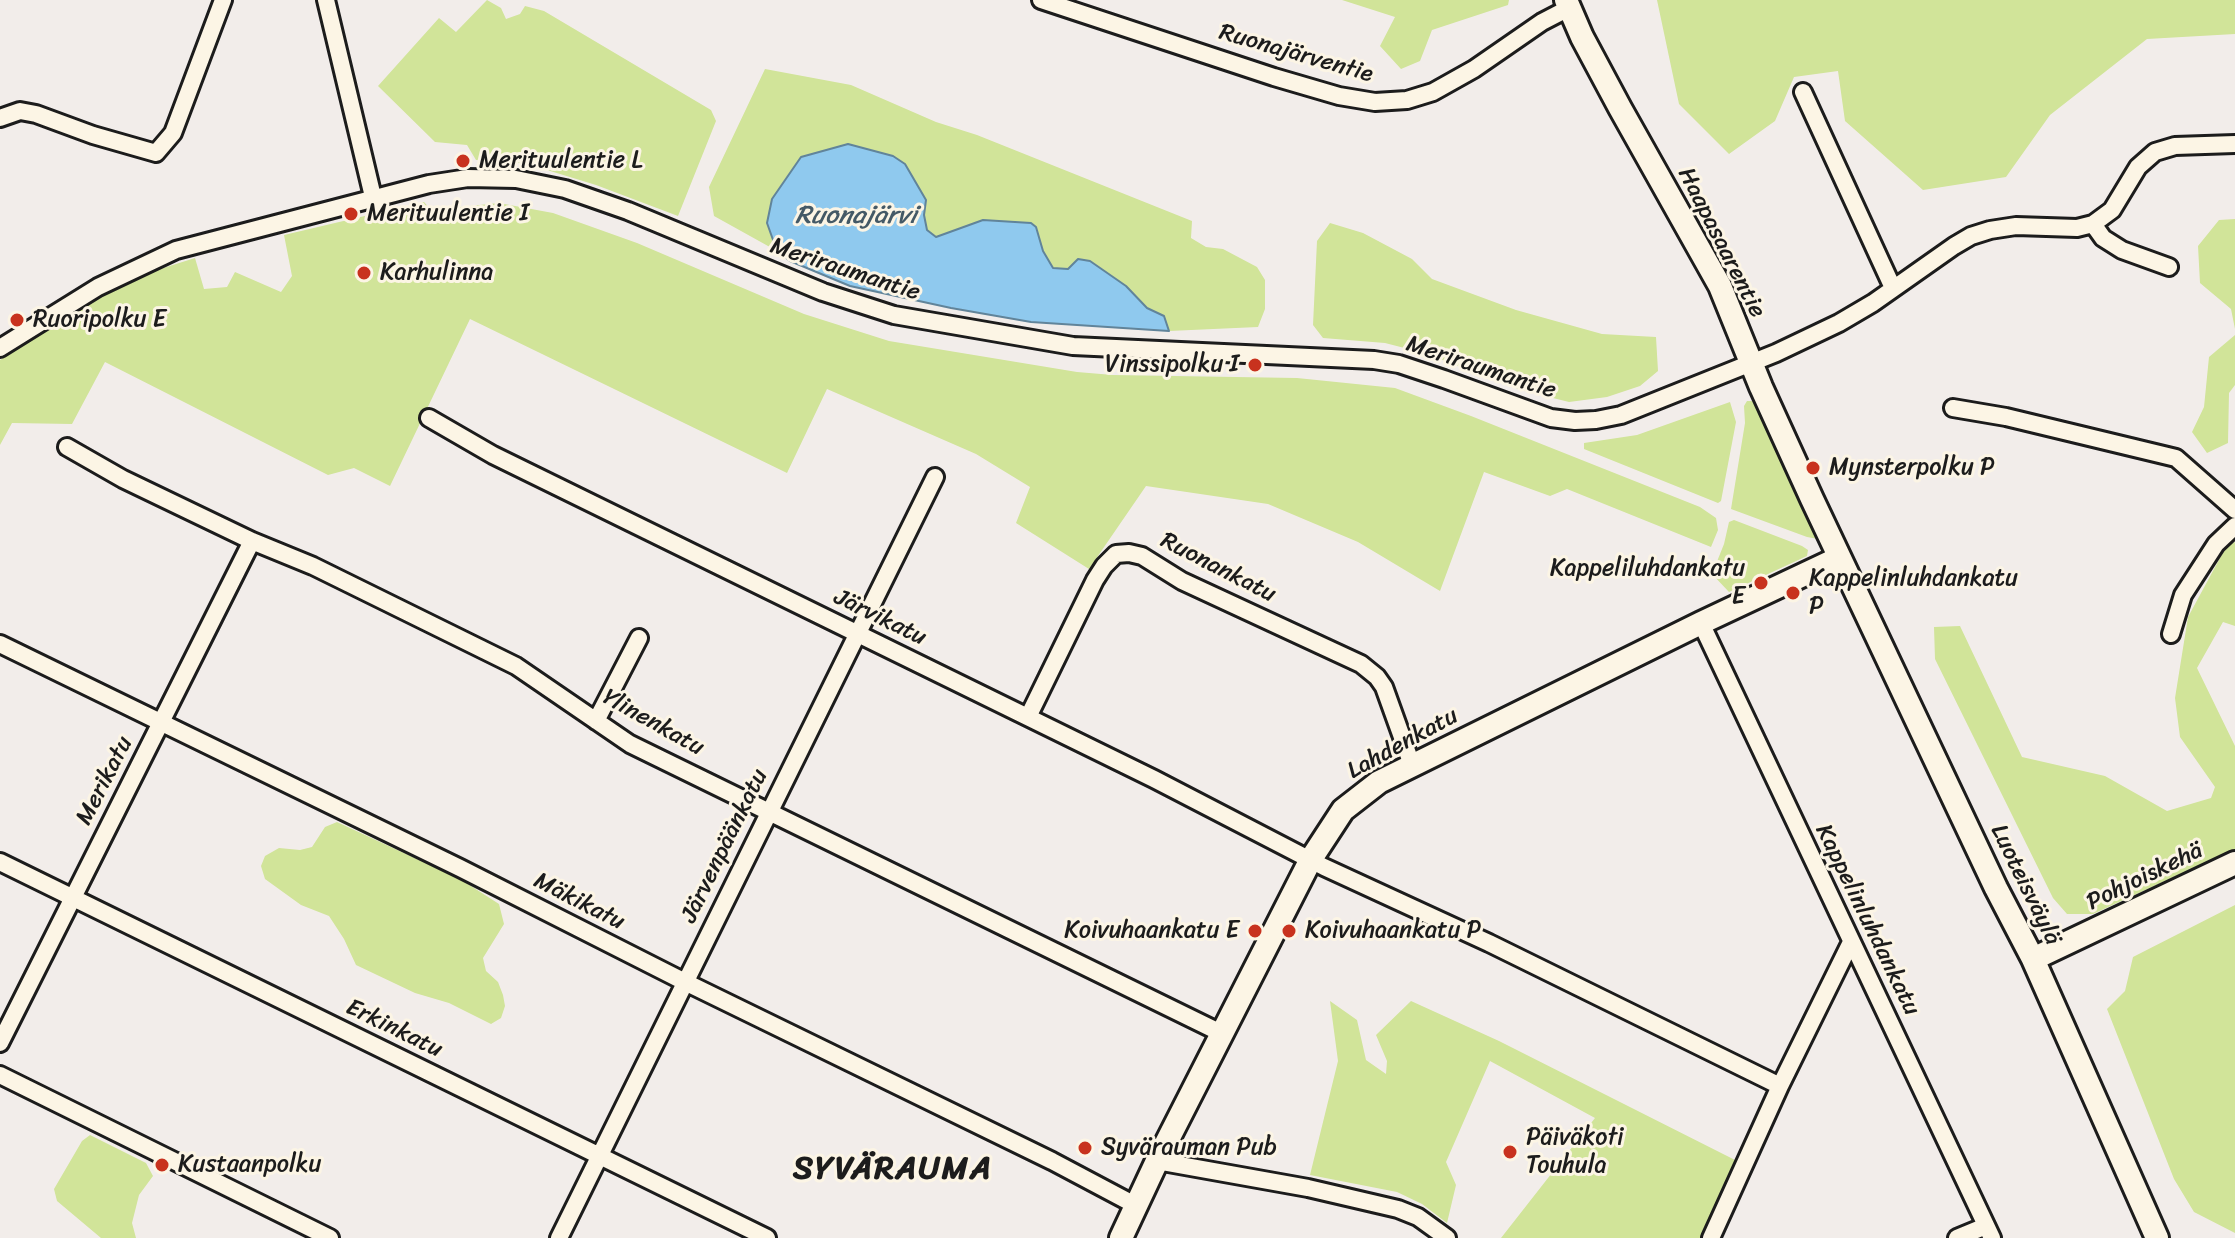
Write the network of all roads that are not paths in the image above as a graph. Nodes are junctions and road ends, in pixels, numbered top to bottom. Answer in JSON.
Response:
{"nodes":[{"id":1,"x":223,"y":0,"type":"edge"},
{"id":2,"x":326,"y":0,"type":"edge"},
{"id":3,"x":1041,"y":0,"type":"edge"},
{"id":4,"x":1568,"y":4,"type":"edge"},
{"id":5,"x":1803,"y":92,"type":"dead end"},
{"id":6,"x":0,"y":118,"type":"edge"},
{"id":7,"x":2235,"y":144,"type":"edge"},
{"id":8,"x":374,"y":201,"type":"junction"},
{"id":9,"x":2093,"y":224,"type":"junction"},
{"id":10,"x":2169,"y":267,"type":"dead end"},
{"id":11,"x":1893,"y":288,"type":"junction"},
{"id":12,"x":0,"y":348,"type":"edge"},
{"id":13,"x":1751,"y":363,"type":"junction"},
{"id":14,"x":1953,"y":408,"type":"dead end"},
{"id":15,"x":429,"y":418,"type":"dead end"},
{"id":16,"x":67,"y":447,"type":"dead end"},
{"id":17,"x":935,"y":477,"type":"dead end"},
{"id":18,"x":2235,"y":510,"type":"edge"},
{"id":19,"x":2235,"y":526,"type":"edge"},
{"id":20,"x":252,"y":541,"type":"junction"},
{"id":21,"x":1839,"y":558,"type":"junction"},
{"id":22,"x":1701,"y":623,"type":"junction"},
{"id":23,"x":856,"y":634,"type":"junction"},
{"id":24,"x":2171,"y":634,"type":"dead end"},
{"id":25,"x":639,"y":638,"type":"dead end"},
{"id":26,"x":0,"y":644,"type":"edge"},
{"id":27,"x":1028,"y":717,"type":"junction"},
{"id":28,"x":596,"y":721,"type":"junction"},
{"id":29,"x":161,"y":724,"type":"junction"},
{"id":30,"x":1412,"y":765,"type":"junction"},
{"id":31,"x":769,"y":809,"type":"junction"},
{"id":32,"x":1311,"y":859,"type":"junction"},
{"id":33,"x":0,"y":862,"type":"edge"},
{"id":34,"x":2235,"y":863,"type":"edge"},
{"id":35,"x":72,"y":897,"type":"junction"},
{"id":36,"x":1851,"y":942,"type":"junction"},
{"id":37,"x":2033,"y":959,"type":"junction"},
{"id":38,"x":685,"y":982,"type":"junction"},
{"id":39,"x":1221,"y":1033,"type":"junction"},
{"id":40,"x":0,"y":1043,"type":"edge"},
{"id":41,"x":0,"y":1075,"type":"edge"},
{"id":42,"x":1780,"y":1086,"type":"junction"},
{"id":43,"x":598,"y":1156,"type":"junction"},
{"id":44,"x":1157,"y":1161,"type":"junction"},
{"id":45,"x":1135,"y":1205,"type":"junction"},
{"id":46,"x":1989,"y":1232,"type":"edge"},
{"id":47,"x":330,"y":1238,"type":"edge"},
{"id":48,"x":559,"y":1238,"type":"edge"},
{"id":49,"x":767,"y":1238,"type":"edge"},
{"id":50,"x":1121,"y":1238,"type":"edge"},
{"id":51,"x":1447,"y":1238,"type":"edge"},
{"id":52,"x":1711,"y":1238,"type":"edge"},
{"id":53,"x":1957,"y":1238,"type":"edge"},
{"id":54,"x":2157,"y":1238,"type":"edge"}],
"edges":[{"from":1,"to":6,"type":"street"},
{"from":2,"to":8,"type":"street"},
{"from":3,"to":4,"type":"street","name":"Ruonajärventie"},
{"from":4,"to":13,"type":"main road","name":"Haapasaarentie"},
{"from":5,"to":11,"type":"street"},
{"from":7,"to":9,"type":"street"},
{"from":8,"to":12,"type":"street","name":"Meriraumantie"},
{"from":8,"to":13,"type":"street","name":"Meriraumantie"},
{"from":9,"to":10,"type":"street"},
{"from":9,"to":11,"type":"street","name":"Meriraumantie"},
{"from":11,"to":13,"type":"street","name":"Meriraumantie"},
{"from":13,"to":21,"type":"main road","name":"Haapasaarentie"},
{"from":14,"to":18,"type":"street"},
{"from":15,"to":23,"type":"street","name":"Järvikatu"},
{"from":16,"to":20,"type":"street","name":"Ylinenkatu"},
{"from":17,"to":23,"type":"street","name":"Järvenpäänkatu"},
{"from":19,"to":24,"type":"street"},
{"from":20,"to":28,"type":"street","name":"Ylinenkatu"},
{"from":20,"to":29,"type":"street","name":"Merikatu"},
{"from":21,"to":22,"type":"main road","name":"Lahdenkatu"},
{"from":21,"to":37,"type":"main road","name":"Luoteisväylä"},
{"from":22,"to":30,"type":"main road","name":"Lahdenkatu"},
{"from":22,"to":36,"type":"street","name":"Kappelinluhdankatu"},
{"from":23,"to":27,"type":"street","name":"Järvikatu"},
{"from":23,"to":31,"type":"street","name":"Järvenpäänkatu"},
{"from":25,"to":28,"type":"street"},
{"from":26,"to":29,"type":"street","name":"Mäkikatu"},
{"from":27,"to":30,"type":"street","name":"Ruonankatu"},
{"from":27,"to":32,"type":"street","name":"Järvikatu"},
{"from":28,"to":31,"type":"street","name":"Ylinenkatu"},
{"from":29,"to":35,"type":"street","name":"Merikatu"},
{"from":29,"to":38,"type":"street","name":"Mäkikatu"},
{"from":30,"to":32,"type":"main road","name":"Lahdenkatu"},
{"from":31,"to":38,"type":"street","name":"Järvenpäänkatu"},
{"from":31,"to":39,"type":"street","name":"Ylinenkatu"},
{"from":32,"to":39,"type":"main road","name":"Lahdenkatu"},
{"from":32,"to":42,"type":"street","name":"Järvikatu"},
{"from":33,"to":35,"type":"street","name":"Erkinkatu"},
{"from":34,"to":37,"type":"main road","name":"Pohjoiskehä"},
{"from":35,"to":40,"type":"street","name":"Merikatu"},
{"from":35,"to":43,"type":"street","name":"Erkinkatu"},
{"from":36,"to":42,"type":"street"},
{"from":36,"to":46,"type":"street","name":"Kappelinluhdankatu"},
{"from":37,"to":54,"type":"main road","name":"Luoteisväylä"},
{"from":38,"to":43,"type":"street","name":"Järvenpäänkatu"},
{"from":38,"to":45,"type":"street","name":"Mäkikatu"},
{"from":39,"to":44,"type":"main road","name":"Lahdenkatu"},
{"from":41,"to":47,"type":"street"},
{"from":42,"to":52,"type":"street"},
{"from":43,"to":48,"type":"street","name":"Järvenpäänkatu"},
{"from":43,"to":49,"type":"street","name":"Erkinkatu"},
{"from":44,"to":45,"type":"main road","name":"Lahdenkatu"},
{"from":44,"to":51,"type":"street"},
{"from":45,"to":50,"type":"main road","name":"Lahdenkatu"},
{"from":46,"to":53,"type":"street"}]}
